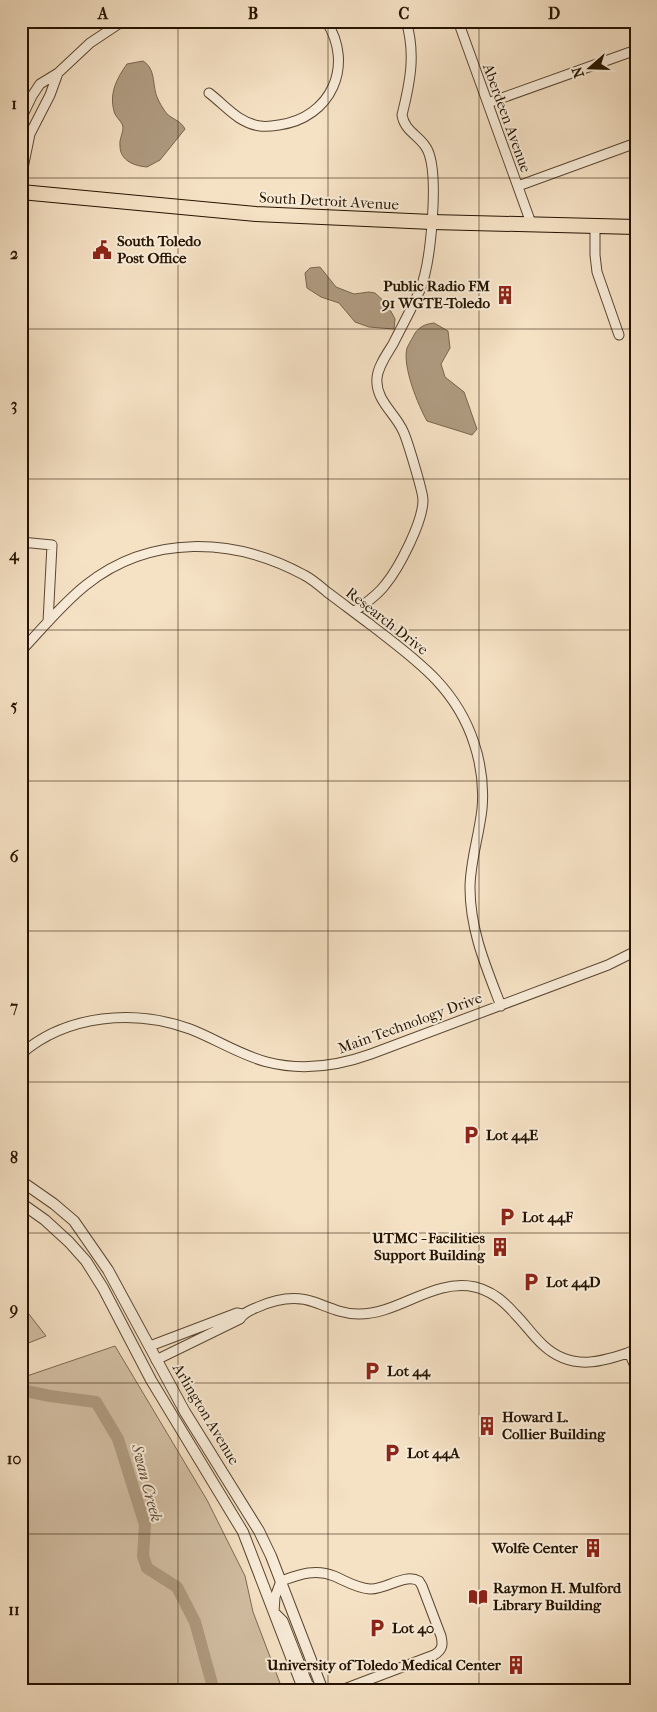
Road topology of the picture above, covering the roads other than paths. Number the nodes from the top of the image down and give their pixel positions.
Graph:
1 (123, 21) edge
2 (326, 21) edge
3 (406, 21) edge
4 (458, 21) edge
5 (636, 50) edge
6 (58, 73) junction
7 (209, 93) dead end
8 (488, 103) junction
9 (21, 119) edge
10 (636, 143) edge
11 (21, 178) edge
12 (518, 186) junction
13 (21, 192) edge
14 (432, 222) junction
15 (531, 223) junction
16 (595, 226) junction
17 (636, 226) edge
18 (618, 336) dead end
19 (21, 542) edge
20 (354, 612) junction
21 (48, 622) junction
22 (21, 652) edge
23 (636, 951) edge
24 (636, 957) edge
25 (608, 965) junction
26 (500, 1006) junction
27 (21, 1054) edge
28 (21, 1181) edge
29 (21, 1203) edge
30 (86, 1261) junction
31 (243, 1314) junction
32 (150, 1346) junction
33 (633, 1351) edge
34 (156, 1360) junction
35 (636, 1369) edge
36 (281, 1581) junction
37 (274, 1612) junction
38 (304, 1691) edge
39 (315, 1691) edge
40 (323, 1691) edge
41 (339, 1691) edge

1 - 6 street
2 - 7 street
3 - 14 street
4 - 8 street, Aberdeen Avenue
5 - 8 street
6 - 9 street
6 - 11 street
8 - 12 street, Aberdeen Avenue
10 - 12 street
12 - 15 street, Aberdeen Avenue
13 - 14 main road, South Detroit Avenue
14 - 15 main road, South Detroit Avenue
14 - 20 street
15 - 16 main road, South Detroit Avenue
16 - 17 main road, South Detroit Avenue
16 - 18 street
19 - 21 street
20 - 21 street, Research Drive
20 - 26 street, Research Drive
21 - 22 street, Research Drive
23 - 25 street
24 - 25 street
25 - 26 street, Main Technology Drive
26 - 27 street, Main Technology Drive
28 - 32 street, Arlington Avenue
29 - 30 street, Arlington Avenue
30 - 34 street
30 - 37 street, Arlington Avenue
31 - 32 street
31 - 33 street
31 - 34 street
32 - 34 street, Arlington Avenue
33 - 35 street
34 - 36 street, Arlington Avenue
36 - 37 street
36 - 40 street, Arlington Avenue
36 - 41 street
37 - 38 street, Arlington Avenue
37 - 39 street

